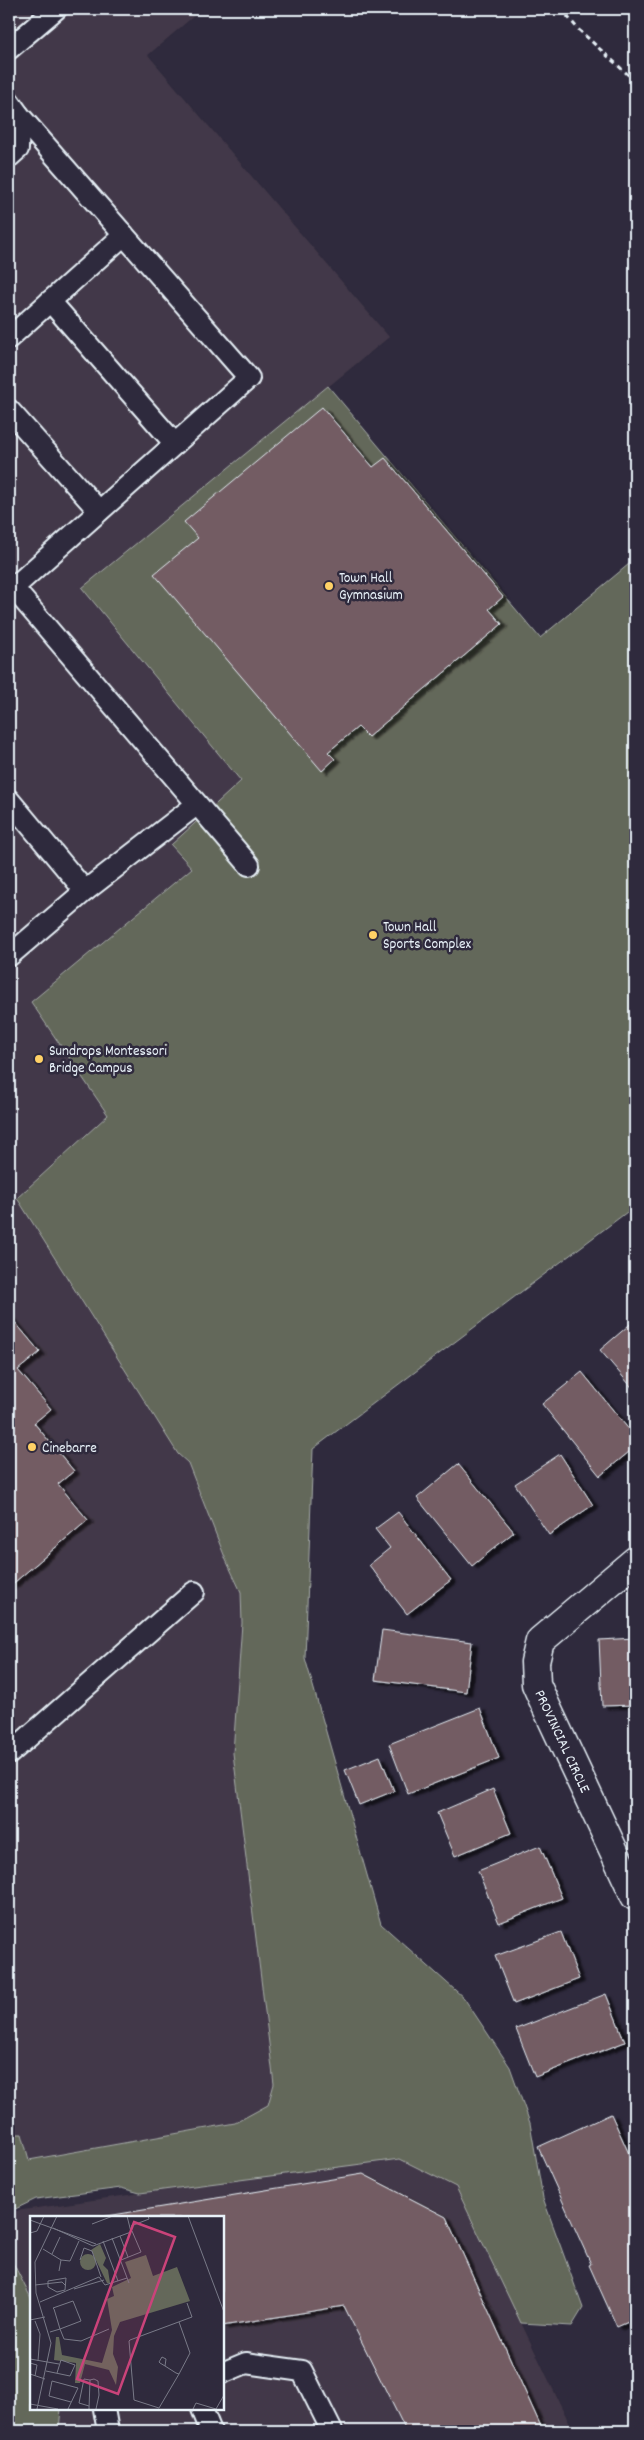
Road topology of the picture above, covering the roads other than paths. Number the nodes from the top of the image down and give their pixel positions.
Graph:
1 (56, 9) edge
2 (9, 49) edge
3 (14, 108) edge
4 (9, 157) edge
5 (124, 236) junction
6 (50, 301) junction
7 (9, 338) edge
8 (9, 410) edge
9 (175, 444) junction
10 (99, 511) junction
11 (11, 585) edge
12 (9, 800) edge
13 (196, 805) junction
14 (249, 865) dead end
15 (84, 891) junction
16 (9, 956) edge
17 (635, 1561) edge
18 (194, 1592) dead end
19 (9, 1754) edge
20 (635, 1896) edge
21 (224, 2372) edge
22 (104, 2410) edge
23 (202, 2410) edge
24 (108, 2431) edge
25 (212, 2431) edge
26 (332, 2431) edge

1 - 2 lane
3 - 4 lane
3 - 5 lane
5 - 6 lane
5 - 9 lane
6 - 7 lane
6 - 9 lane
8 - 10 lane
9 - 10 lane
10 - 11 lane
11 - 13 lane
12 - 15 lane
13 - 14 lane
13 - 15 lane
15 - 16 lane
17 - 20 street, PROVINCIAL CIRCLE
18 - 19 lane
21 - 26 lane
22 - 24 lane
23 - 25 lane

